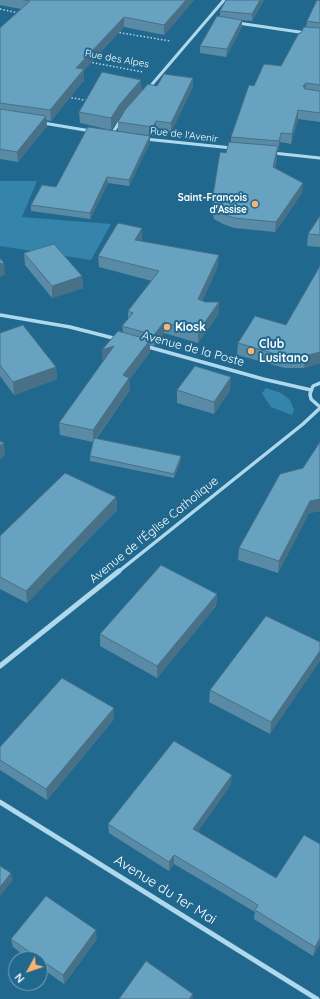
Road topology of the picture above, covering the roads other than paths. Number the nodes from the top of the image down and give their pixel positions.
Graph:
1 (224, 0) edge
2 (207, 19) junction
3 (215, 20) edge
4 (237, 23) edge
5 (312, 34) edge
6 (144, 93) edge
7 (123, 117) edge
8 (36, 122) edge
9 (96, 132) edge
10 (104, 133) edge
11 (112, 134) junction
12 (119, 135) edge
13 (141, 138) edge
14 (240, 149) edge
15 (270, 152) edge
16 (320, 158) edge
17 (0, 315) edge
18 (120, 340) edge
19 (143, 346) edge
20 (320, 383) edge
21 (311, 390) junction
22 (320, 407) edge
23 (0, 666) edge
24 (0, 802) edge
25 (317, 999) edge

1 - 2 street, Rue des Alpes
2 - 3 street
2 - 6 street, Rue des Alpes
4 - 5 street
7 - 11 street
8 - 9 street
10 - 11 street
11 - 12 street
13 - 14 street, Rue de l'Avenir
15 - 16 street
17 - 18 street
19 - 21 street, Avenue de la Poste
20 - 21 street
21 - 22 street
22 - 23 street, Avenue de l'Église Catholique
24 - 25 street, Avenue du 1er Mai

